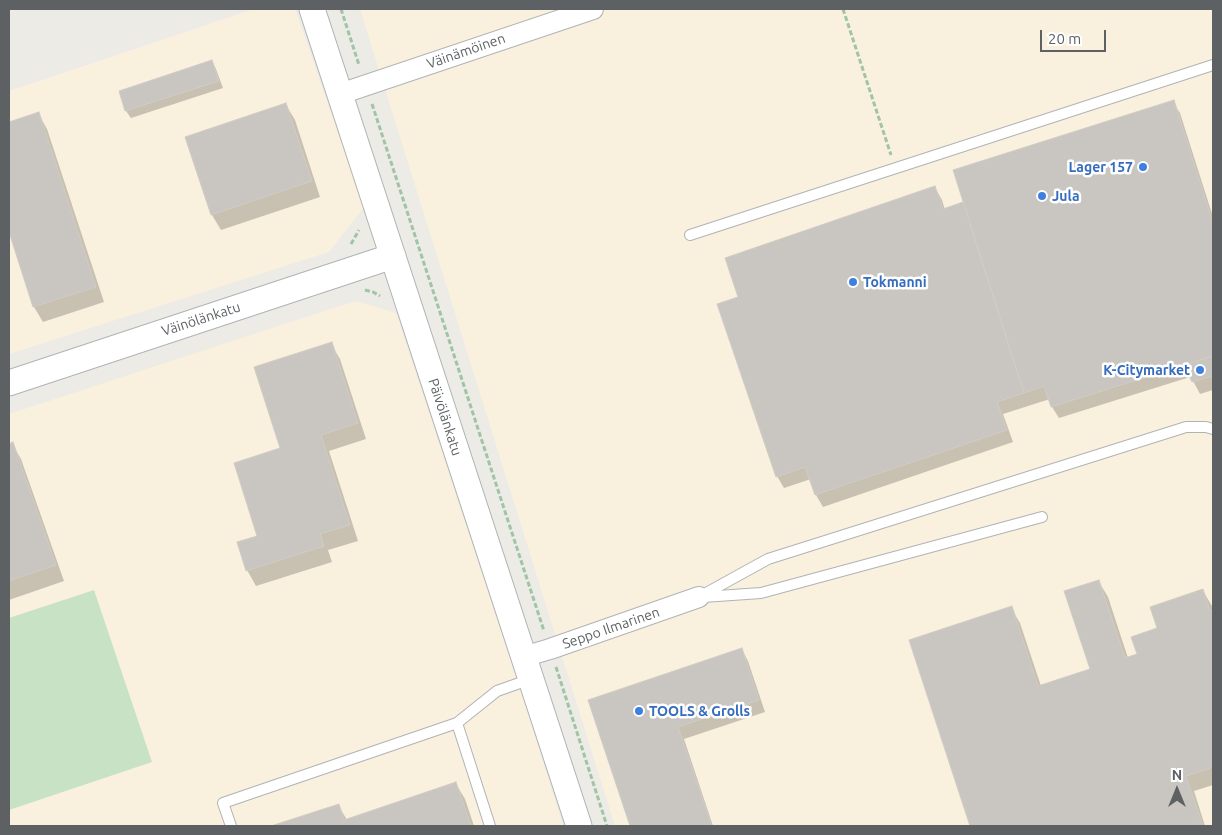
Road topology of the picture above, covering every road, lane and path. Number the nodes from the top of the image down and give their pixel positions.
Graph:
1 (312, 9) edge
2 (341, 9) edge
3 (593, 9) edge
4 (843, 9) edge
5 (1213, 65) edge
6 (366, 85) junction
7 (340, 94) junction
8 (895, 168) junction
9 (690, 235) dead end
10 (393, 256) junction
11 (9, 383) edge
12 (1213, 429) edge
13 (1042, 517) dead end
14 (699, 598) junction
15 (550, 649) junction
16 (527, 668) junction
17 (456, 723) junction
18 (231, 826) edge
19 (490, 826) edge
20 (579, 826) edge
21 (607, 826) edge

1 - 7 street, Päivölänkatu
2 - 6 path
3 - 6 street, Väinämöinen
4 - 8 path
5 - 8 lane
6 - 7 street, Väinämöinen
6 - 15 path
7 - 10 street, Päivölänkatu
8 - 9 lane
10 - 11 street, Väinölänkatu
10 - 16 street, Päivölänkatu
12 - 14 lane
13 - 14 lane
14 - 15 street, Seppo Ilmarinen
15 - 16 street, Seppo Ilmarinen
15 - 21 path
16 - 17 lane
16 - 20 street, Päivölänkatu
17 - 18 lane
17 - 19 lane

